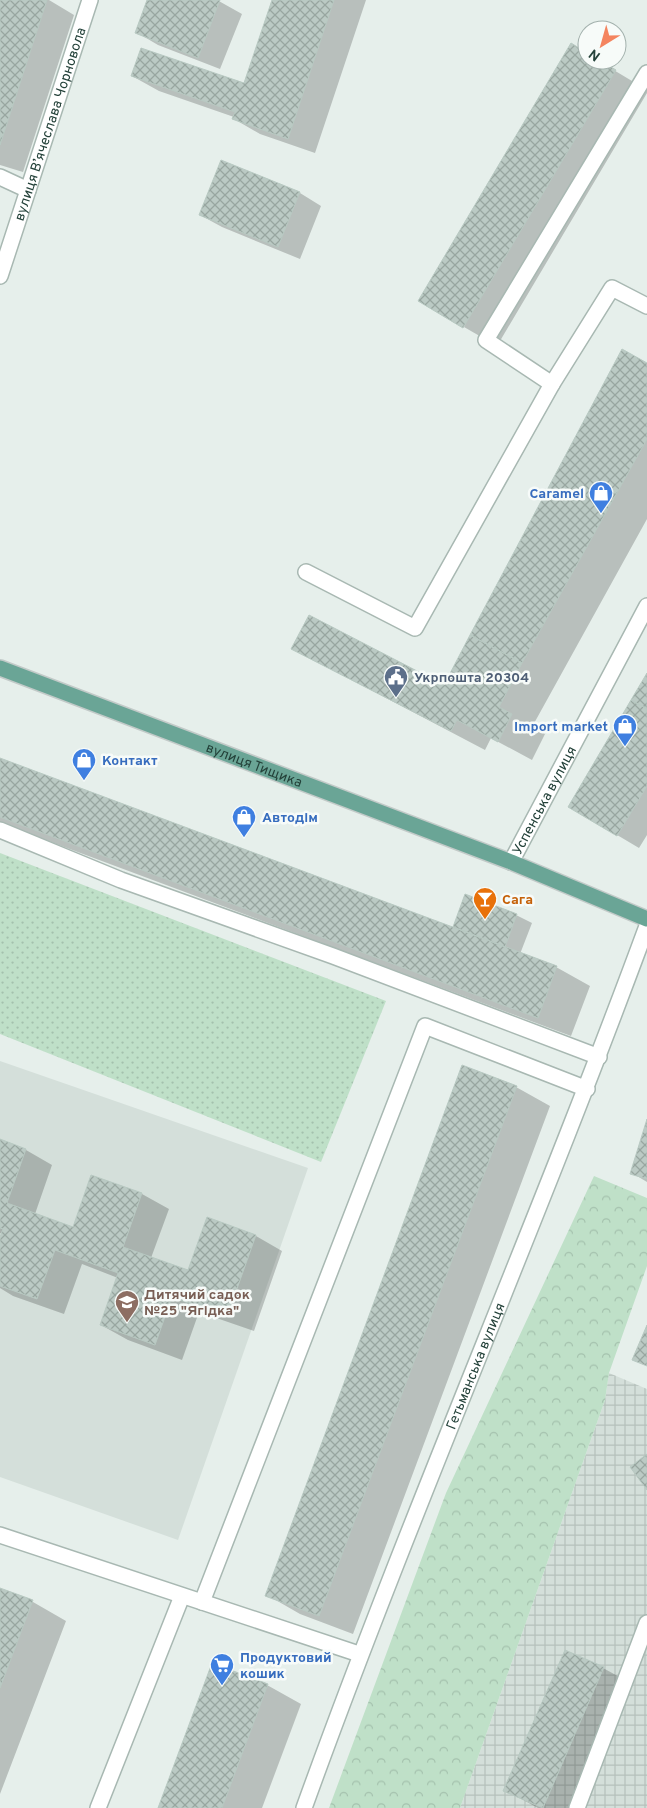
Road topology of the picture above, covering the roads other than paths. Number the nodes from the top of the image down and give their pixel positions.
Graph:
1 (90, 0) edge
2 (647, 72) edge
3 (0, 177) edge
4 (28, 190) junction
5 (0, 276) edge
6 (647, 306) edge
7 (552, 384) junction
8 (306, 572) dead end
9 (647, 606) edge
10 (0, 668) edge
11 (0, 830) edge
12 (510, 862) junction
13 (647, 919) edge
14 (647, 926) edge
15 (599, 1057) junction
16 (587, 1089) junction
17 (0, 1535) edge
18 (182, 1596) junction
19 (202, 1602) junction
20 (647, 1623) edge
21 (359, 1654) junction
22 (98, 1808) edge
23 (304, 1808) edge
24 (577, 1808) edge

1 - 4 street, вулиця В’ячеслава Чорновола
2 - 7 street
3 - 4 street
4 - 5 street, вулиця В’ячеслава Чорновола
6 - 7 street
7 - 8 street
9 - 12 street, Успенська вулиця
10 - 12 main road, вулиця Тищика
11 - 15 street
12 - 13 main road, вулиця Тищика
14 - 15 street, Гетьманська вулиця
15 - 16 street, Гетьманська вулиця
16 - 19 street
16 - 21 street, Гетьманська вулиця
17 - 18 street
18 - 19 street
18 - 22 street
19 - 21 street
20 - 24 street
21 - 23 street, Гетьманська вулиця

